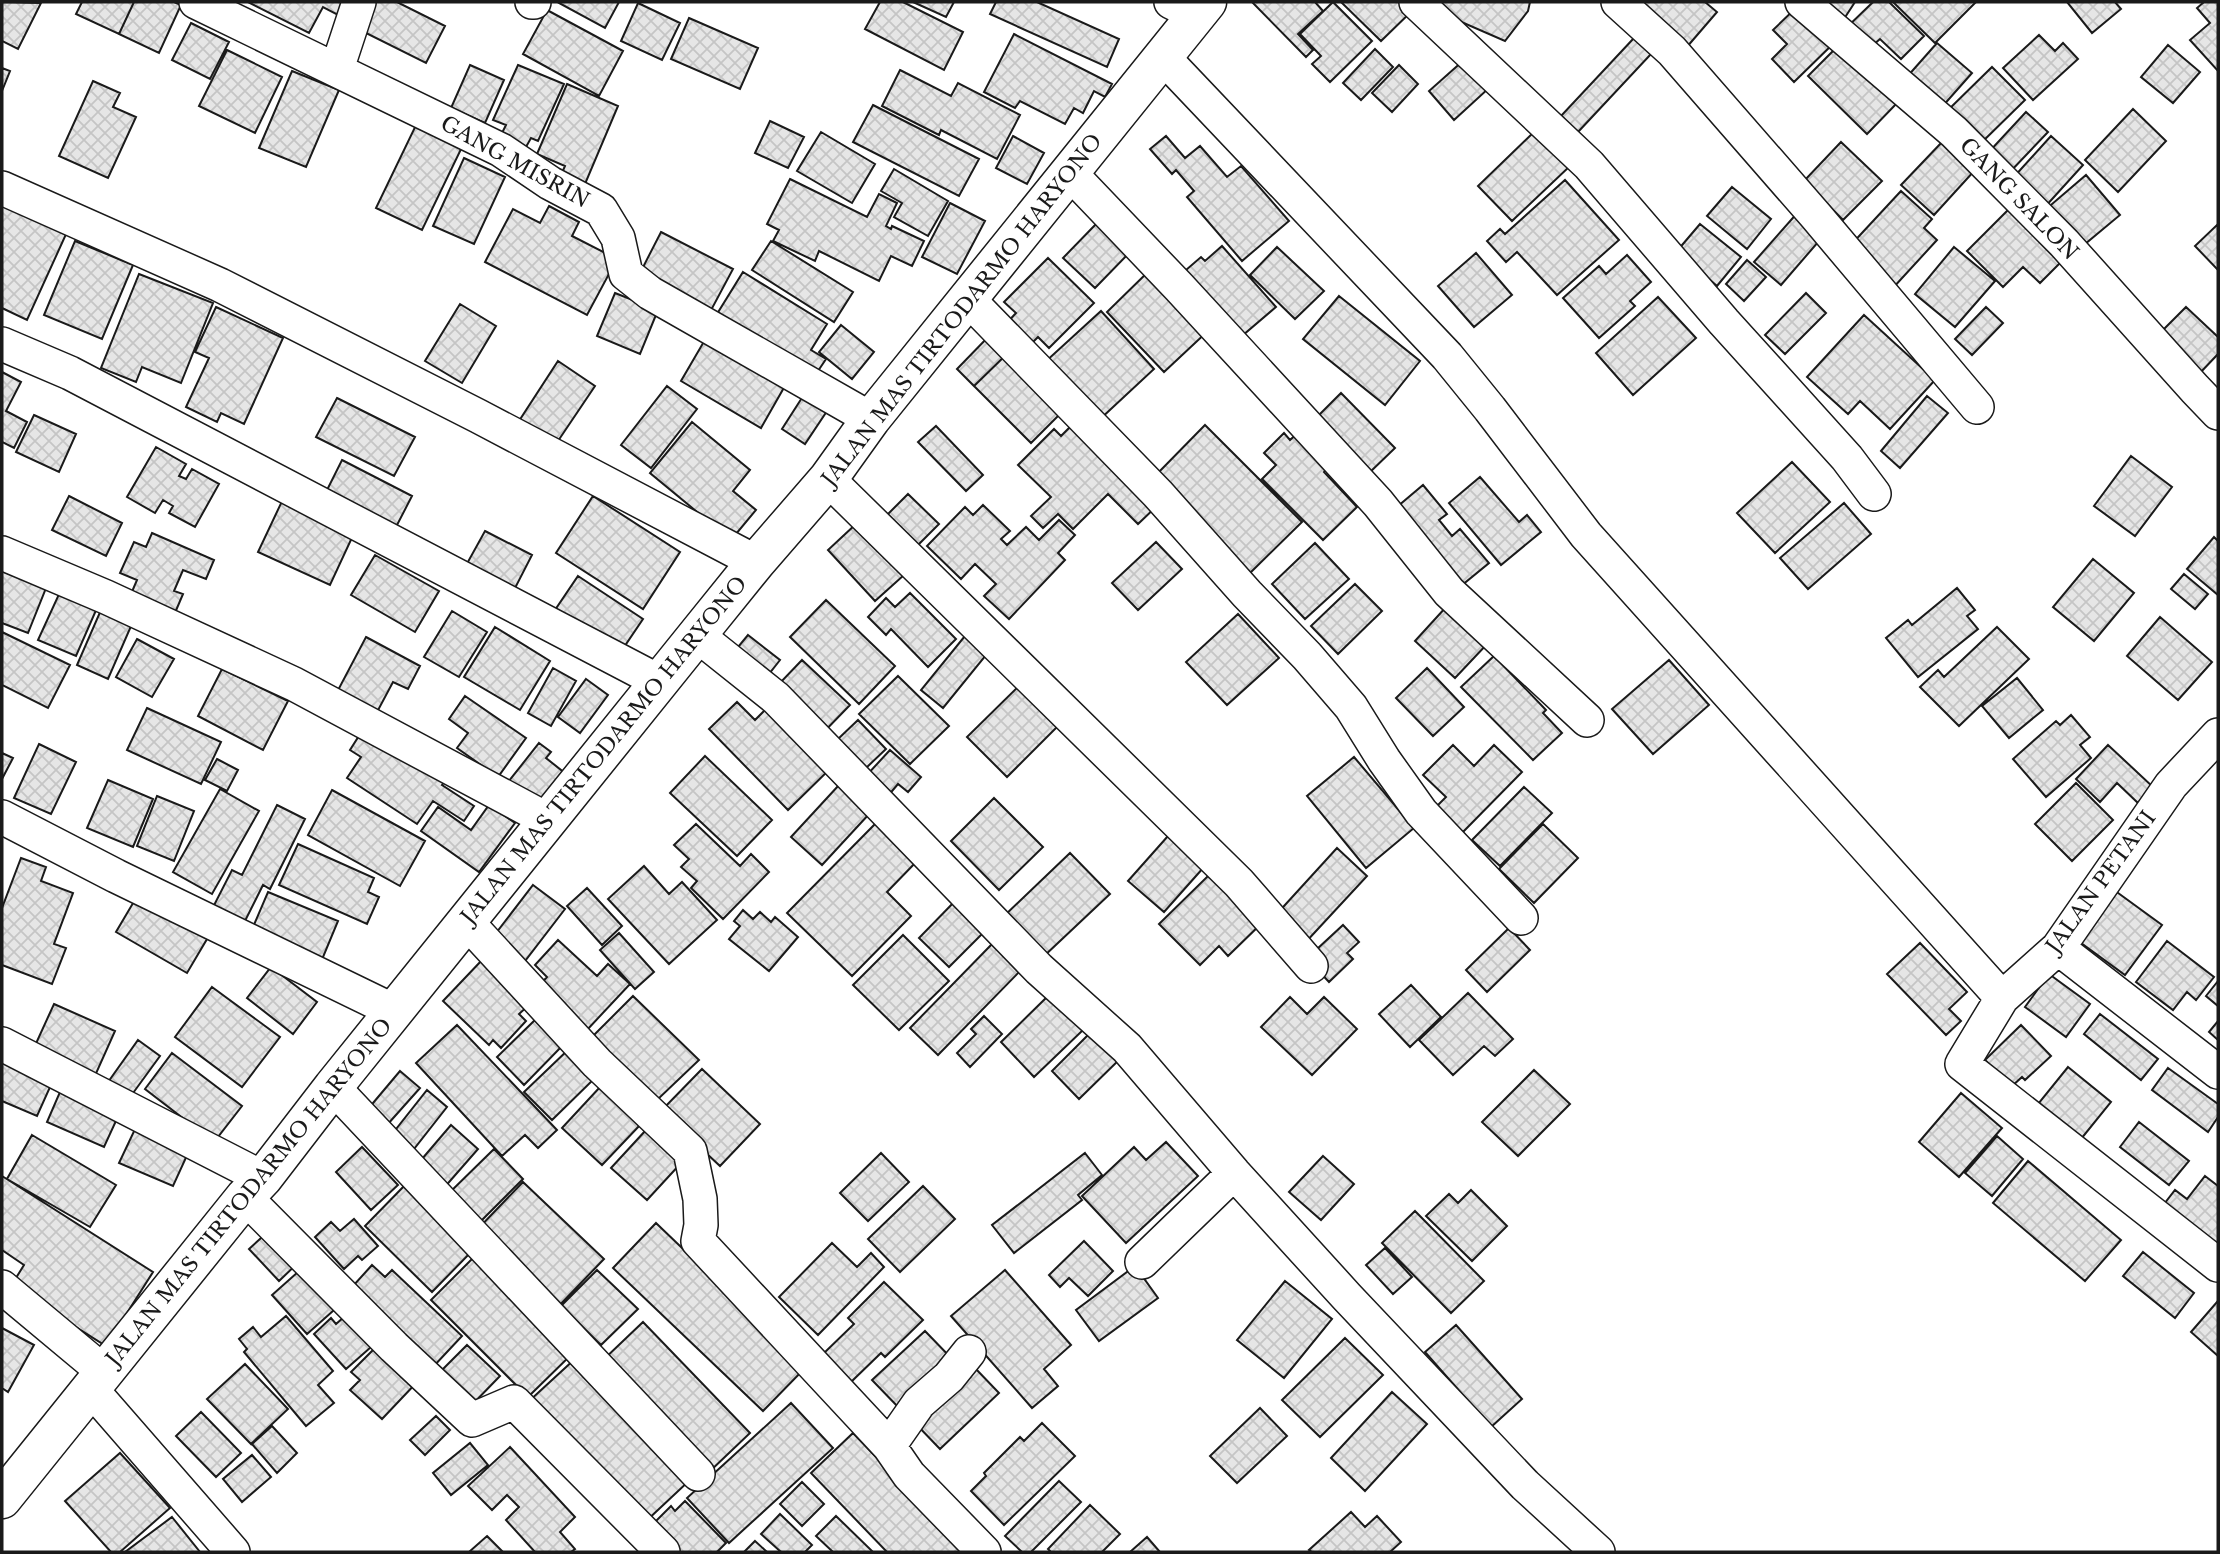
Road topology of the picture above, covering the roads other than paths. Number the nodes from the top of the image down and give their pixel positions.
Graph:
1 (196, 2) edge
2 (359, 2) edge
3 (1416, 2) edge
4 (1618, 2) edge
5 (1802, 2) edge
6 (1192, 6) edge
7 (1163, 57) junction
8 (337, 69) junction
9 (1070, 173) junction
10 (2, 188) edge
11 (968, 299) junction
12 (2, 344) edge
13 (1977, 407) dead end
14 (2218, 413) edge
15 (871, 419) junction
16 (828, 479) junction
17 (1874, 494) dead end
18 (2, 553) edge
19 (756, 562) junction
20 (697, 635) junction
21 (660, 682) junction
22 (1587, 720) dead end
23 (2218, 735) edge
24 (2, 817) edge
25 (548, 820) junction
26 (1521, 918) dead end
27 (466, 922) junction
28 (2058, 948) junction
29 (1311, 966) dead end
30 (2002, 998) junction
31 (394, 1011) junction
32 (2, 1044) edge
33 (2218, 1072) edge
34 (333, 1087) junction
35 (1234, 1173) junction
36 (254, 1187) junction
37 (1142, 1262) dead end
38 (2218, 1265) edge
39 (2, 1287) edge
40 (969, 1352) dead end
41 (97, 1380) junction
42 (889, 1447) junction
43 (698, 1474) dead end
44 (2, 1499) edge
45 (233, 1552) edge
46 (663, 1552) edge
47 (984, 1552) edge
48 (1598, 1552) edge

1 - 8 street, GANG MISRIN
2 - 8 street
3 - 17 street
4 - 13 street
5 - 14 street, GANG SALON
6 - 7 street, JALAN MAS TIRTODARMO HARYONO
7 - 9 street, JALAN MAS TIRTODARMO HARYONO
7 - 30 street
8 - 15 street, GANG MISRIN
9 - 11 street, JALAN MAS TIRTODARMO HARYONO
9 - 22 street
10 - 19 street
11 - 15 street, JALAN MAS TIRTODARMO HARYONO
11 - 26 street
12 - 21 street
15 - 16 street, JALAN MAS TIRTODARMO HARYONO
16 - 19 street, JALAN MAS TIRTODARMO HARYONO
16 - 29 street
18 - 25 street
19 - 20 street, JALAN MAS TIRTODARMO HARYONO
20 - 21 street, JALAN MAS TIRTODARMO HARYONO
20 - 35 street
21 - 25 street, JALAN MAS TIRTODARMO HARYONO
23 - 28 street, JALAN PETANI
24 - 31 street
25 - 27 street, JALAN MAS TIRTODARMO HARYONO
27 - 31 street, JALAN MAS TIRTODARMO HARYONO
27 - 42 street
28 - 30 street, JALAN PETANI
28 - 33 street
30 - 38 street, JALAN PETANI
31 - 34 street, JALAN MAS TIRTODARMO HARYONO
32 - 36 street
34 - 36 street, JALAN MAS TIRTODARMO HARYONO
34 - 43 street
35 - 37 street
35 - 48 street
36 - 41 street, JALAN MAS TIRTODARMO HARYONO
36 - 46 street
39 - 41 street
40 - 42 street
41 - 44 street, JALAN MAS TIRTODARMO HARYONO
41 - 45 street
42 - 47 street

